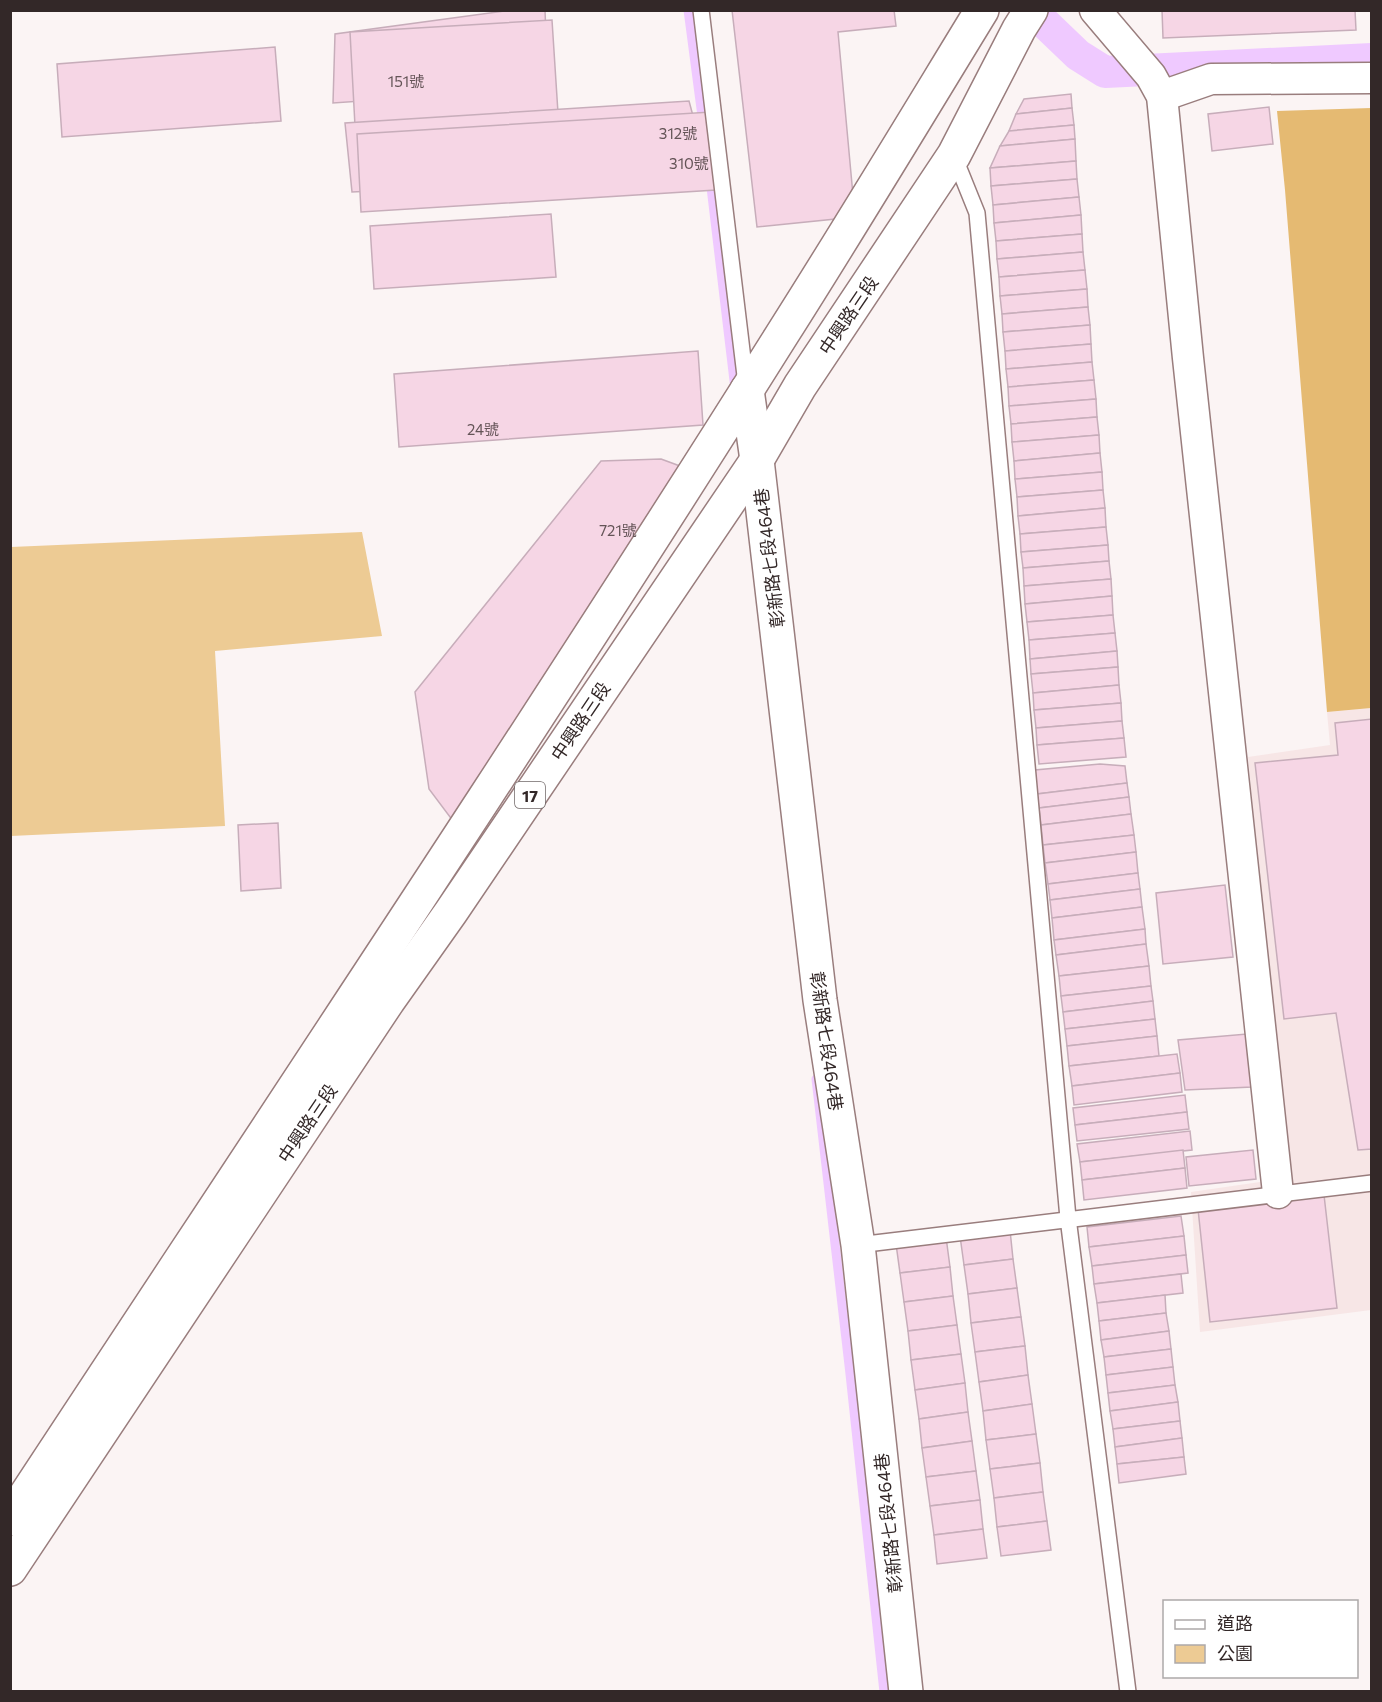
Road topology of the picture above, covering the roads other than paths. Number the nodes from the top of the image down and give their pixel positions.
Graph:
1 (701, 10) edge
2 (982, 10) edge
3 (1030, 10) edge
4 (1095, 10) edge
5 (1371, 78) edge
6 (1157, 86) junction
7 (954, 155) junction
8 (747, 390) junction
9 (757, 460) junction
10 (1371, 1183) edge
11 (1278, 1193) junction
12 (1068, 1218) junction
13 (858, 1245) junction
14 (10, 1519) edge
15 (10, 1569) edge
16 (906, 1692) edge
17 (1128, 1692) edge

1 - 8 lane
2 - 8 main road, 中興路三段 / 17
3 - 7 main road, 中興路三段 / 17
4 - 6 street
5 - 6 street
6 - 11 street
7 - 9 main road, 中興路三段 / 17
7 - 12 lane
8 - 9 main road, 彰新路七段464巷
8 - 14 main road, 中興路三段 / 17
9 - 13 main road, 彰新路七段464巷
9 - 15 main road, 中興路三段 / 17
10 - 11 lane
11 - 12 lane
12 - 13 lane
12 - 17 lane
13 - 16 main road, 彰新路七段464巷

